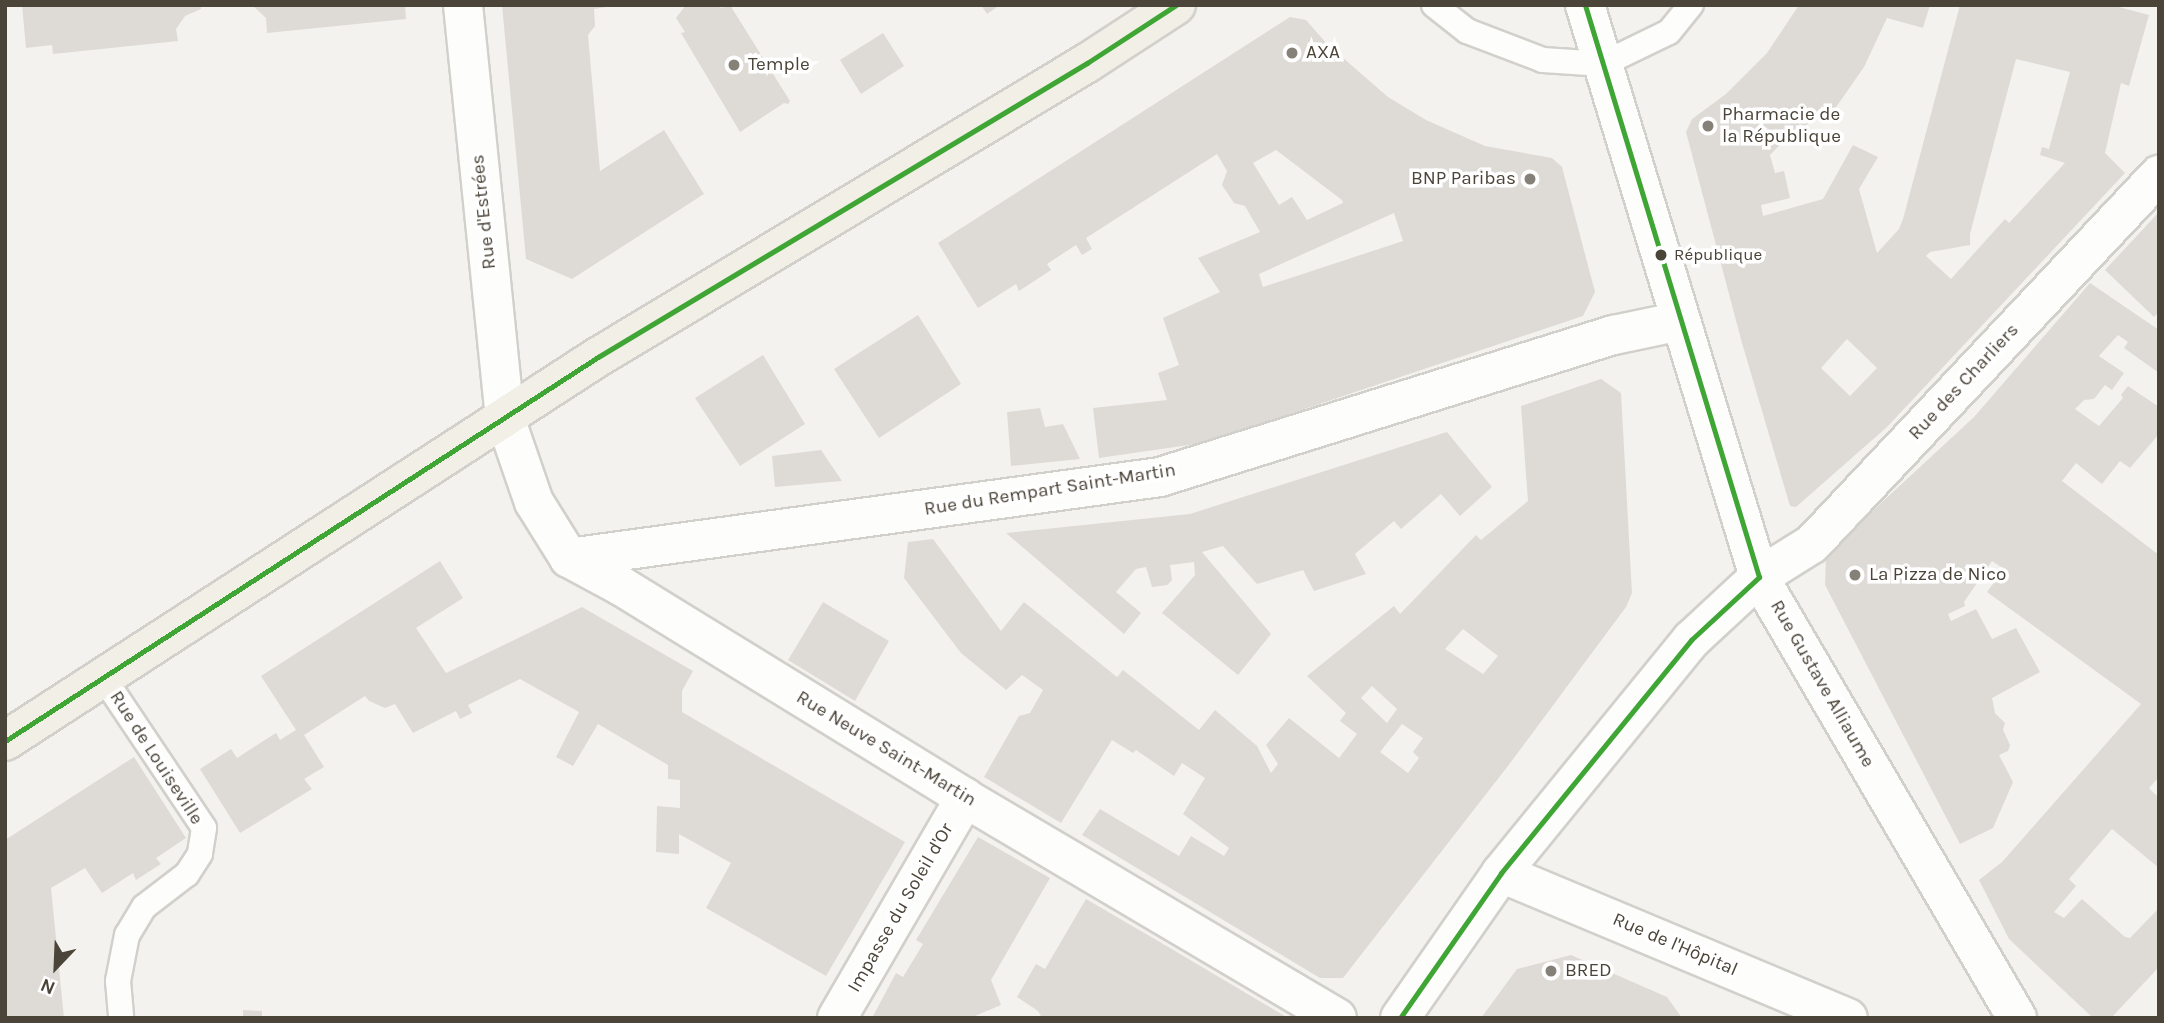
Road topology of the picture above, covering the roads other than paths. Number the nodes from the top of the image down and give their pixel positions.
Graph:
1 (464, 5) edge
2 (1176, 5) edge
3 (1434, 5) edge
4 (1585, 5) edge
5 (1691, 5) edge
6 (1603, 64) junction
7 (2159, 174) edge
8 (1681, 321) junction
9 (505, 418) junction
10 (569, 558) junction
11 (1759, 576) junction
12 (105, 680) junction
13 (5, 741) edge
14 (965, 798) junction
15 (1501, 873) junction
16 (121, 1018) edge
17 (837, 1018) edge
18 (1337, 1018) edge
19 (1400, 1018) edge
20 (1848, 1018) edge
21 (2017, 1018) edge

1 - 9 street, Rue d'Estrées
2 - 9 main road
3 - 6 lane
4 - 6 street, Rue Gustave Alliaume
5 - 6 lane
6 - 8 street, Rue Gustave Alliaume
7 - 11 street, Rue des Charliers
8 - 10 street, Rue du Rempart Saint-Martin
8 - 11 street, Rue Gustave Alliaume
9 - 10 street, Rue Neuve Saint-Martin
9 - 12 main road
10 - 14 street, Rue Neuve Saint-Martin
11 - 15 street, Rue des Charliers
11 - 21 street, Rue Gustave Alliaume
12 - 13 main road
12 - 16 lane, Rue de Louiseville
14 - 17 street, Impasse du Soleil d'Or
14 - 18 street, Rue Neuve Saint-Martin
15 - 19 street, Rue des Charliers
15 - 20 street, Rue de l'Hôpital

